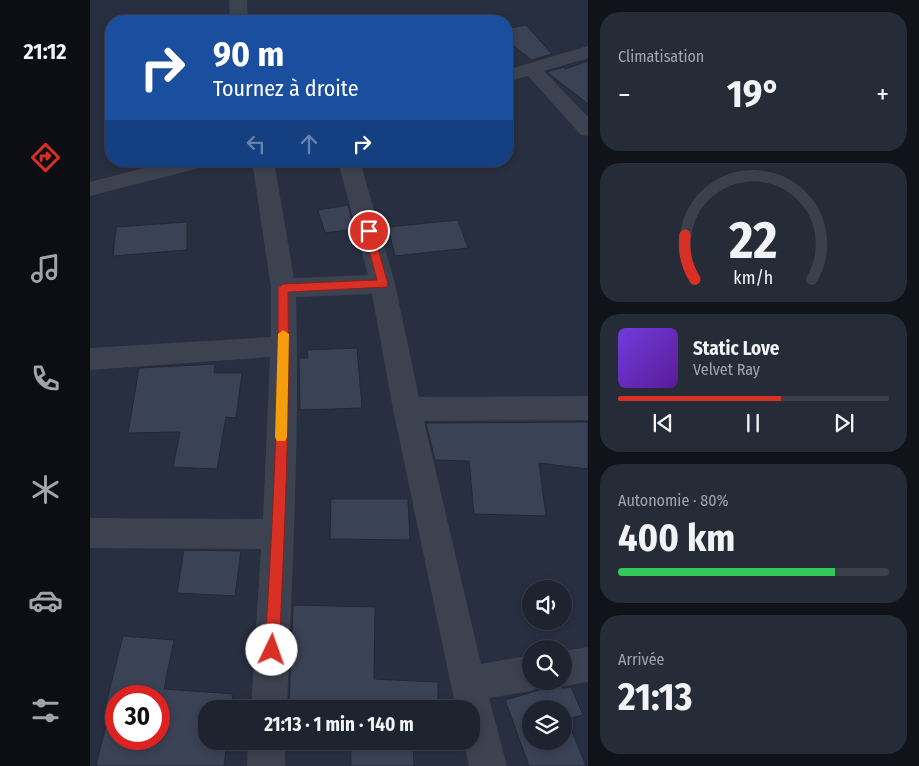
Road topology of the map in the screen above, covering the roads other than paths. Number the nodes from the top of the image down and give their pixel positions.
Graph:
1 (238, 0) edge
2 (239, 15) edge
3 (588, 52) edge
4 (532, 68) junction
5 (513, 74) edge
6 (588, 130) edge
7 (176, 167) edge
8 (264, 167) edge
9 (351, 167) edge
10 (90, 189) edge
11 (383, 284) junction
12 (283, 288) junction
13 (284, 346) junction
14 (90, 359) edge
15 (588, 408) edge
16 (407, 409) junction
17 (90, 533) edge
18 (278, 534) junction
19 (588, 664) edge
20 (572, 667) edge
21 (522, 675) edge
22 (468, 684) junction
23 (269, 700) edge
24 (267, 750) edge
25 (266, 766) edge
26 (488, 766) edge

1 - 2 street
3 - 4 street
4 - 5 street
4 - 6 street
7 - 10 street
8 - 12 street
9 - 11 street
11 - 12 street
11 - 16 street
12 - 13 street
13 - 14 street
13 - 18 street
15 - 16 street
16 - 22 street
17 - 18 street
18 - 23 street
19 - 20 street
21 - 22 street
22 - 26 street
24 - 25 street

